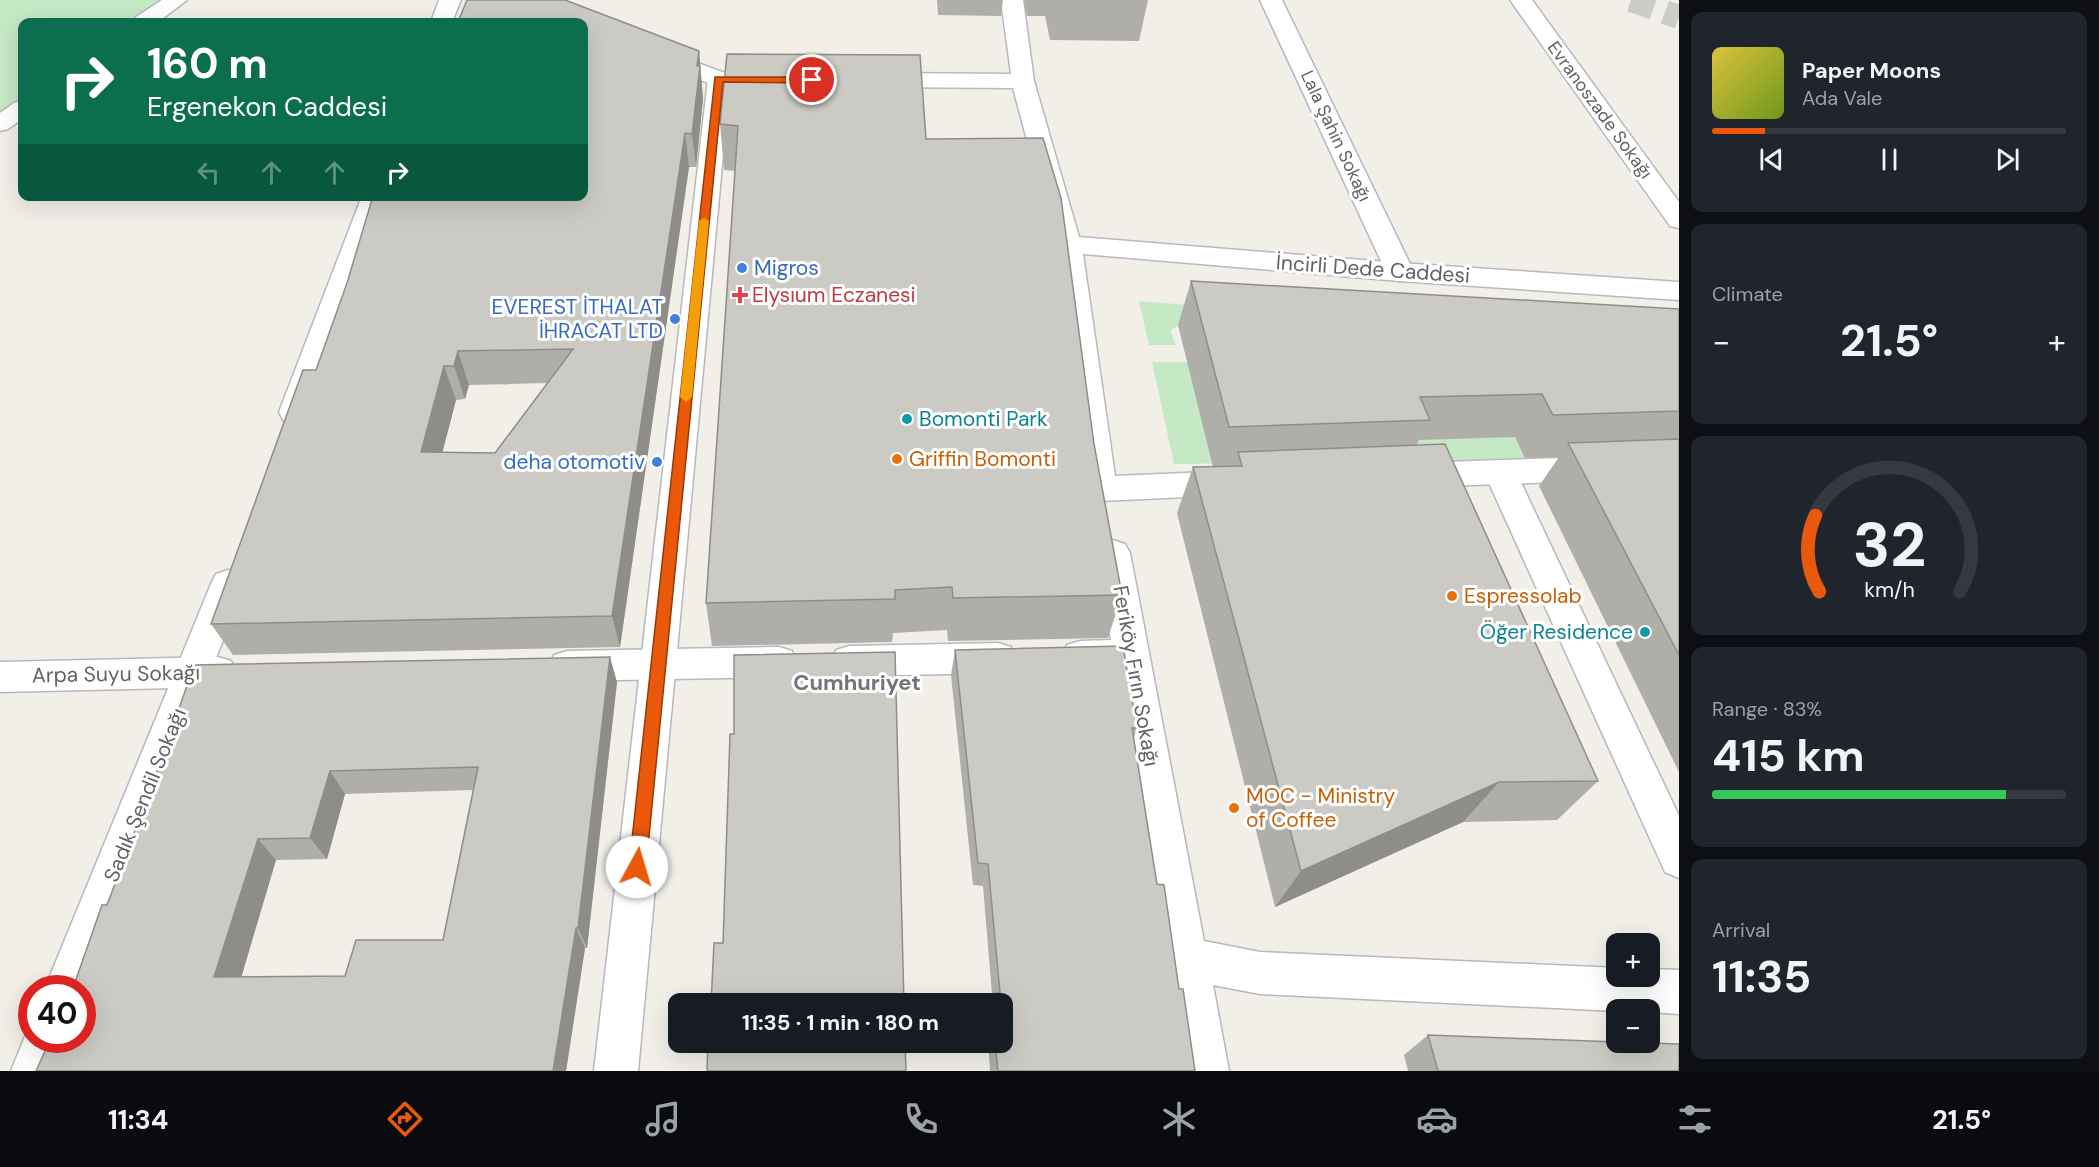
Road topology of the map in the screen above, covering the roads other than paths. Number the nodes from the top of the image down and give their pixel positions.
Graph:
1 (176, 0) edge
2 (450, 0) edge
3 (1012, 0) edge
4 (1271, 0) edge
5 (1521, 0) edge
6 (150, 18) edge
7 (443, 18) edge
8 (588, 30) edge
9 (719, 79) junction
10 (789, 80) edge
11 (859, 80) edge
12 (1023, 81) junction
13 (18, 111) edge
14 (0, 124) edge
15 (373, 201) edge
16 (1679, 220) edge
17 (1068, 244) junction
18 (1400, 272) junction
19 (1679, 291) edge
20 (283, 440) edge
21 (1679, 466) edge
22 (1500, 472) junction
23 (1383, 477) edge
24 (1265, 482) edge
25 (1101, 489) junction
26 (241, 551) edge
27 (1132, 655) junction
28 (658, 664) junction
29 (539, 666) edge
30 (254, 672) edge
31 (194, 673) junction
32 (0, 676) edge
33 (1679, 859) edge
34 (1188, 959) junction
35 (71, 975) edge
36 (1679, 992) edge
37 (41, 1053) edge
38 (33, 1071) edge
39 (616, 1071) edge
40 (1207, 1071) edge

1 - 6 street
2 - 7 street
3 - 12 street, Feriköy Fırın Sokağı
4 - 18 street, Lala Şahin Sokağı
5 - 16 street, Evranoszade Sokağı
8 - 9 street
9 - 10 street
9 - 28 street
11 - 12 street
12 - 17 street, Feriköy Fırın Sokağı
13 - 14 street
15 - 20 street
17 - 18 street, İncirli Dede Caddesi
17 - 25 street, Feriköy Fırın Sokağı
18 - 19 street, İncirli Dede Caddesi
21 - 22 street
22 - 23 street
22 - 33 street
24 - 25 street
25 - 27 street, Feriköy Fırın Sokağı
26 - 31 street, Sadık Şendil Sokağı
27 - 28 street
27 - 34 street, Feriköy Fırın Sokağı
28 - 29 street
28 - 39 street
30 - 31 street, Arpa Suyu Sokağı
31 - 32 street, Arpa Suyu Sokağı
31 - 35 street, Sadık Şendil Sokağı
34 - 36 street
34 - 40 street, Feriköy Fırın Sokağı
37 - 38 street

